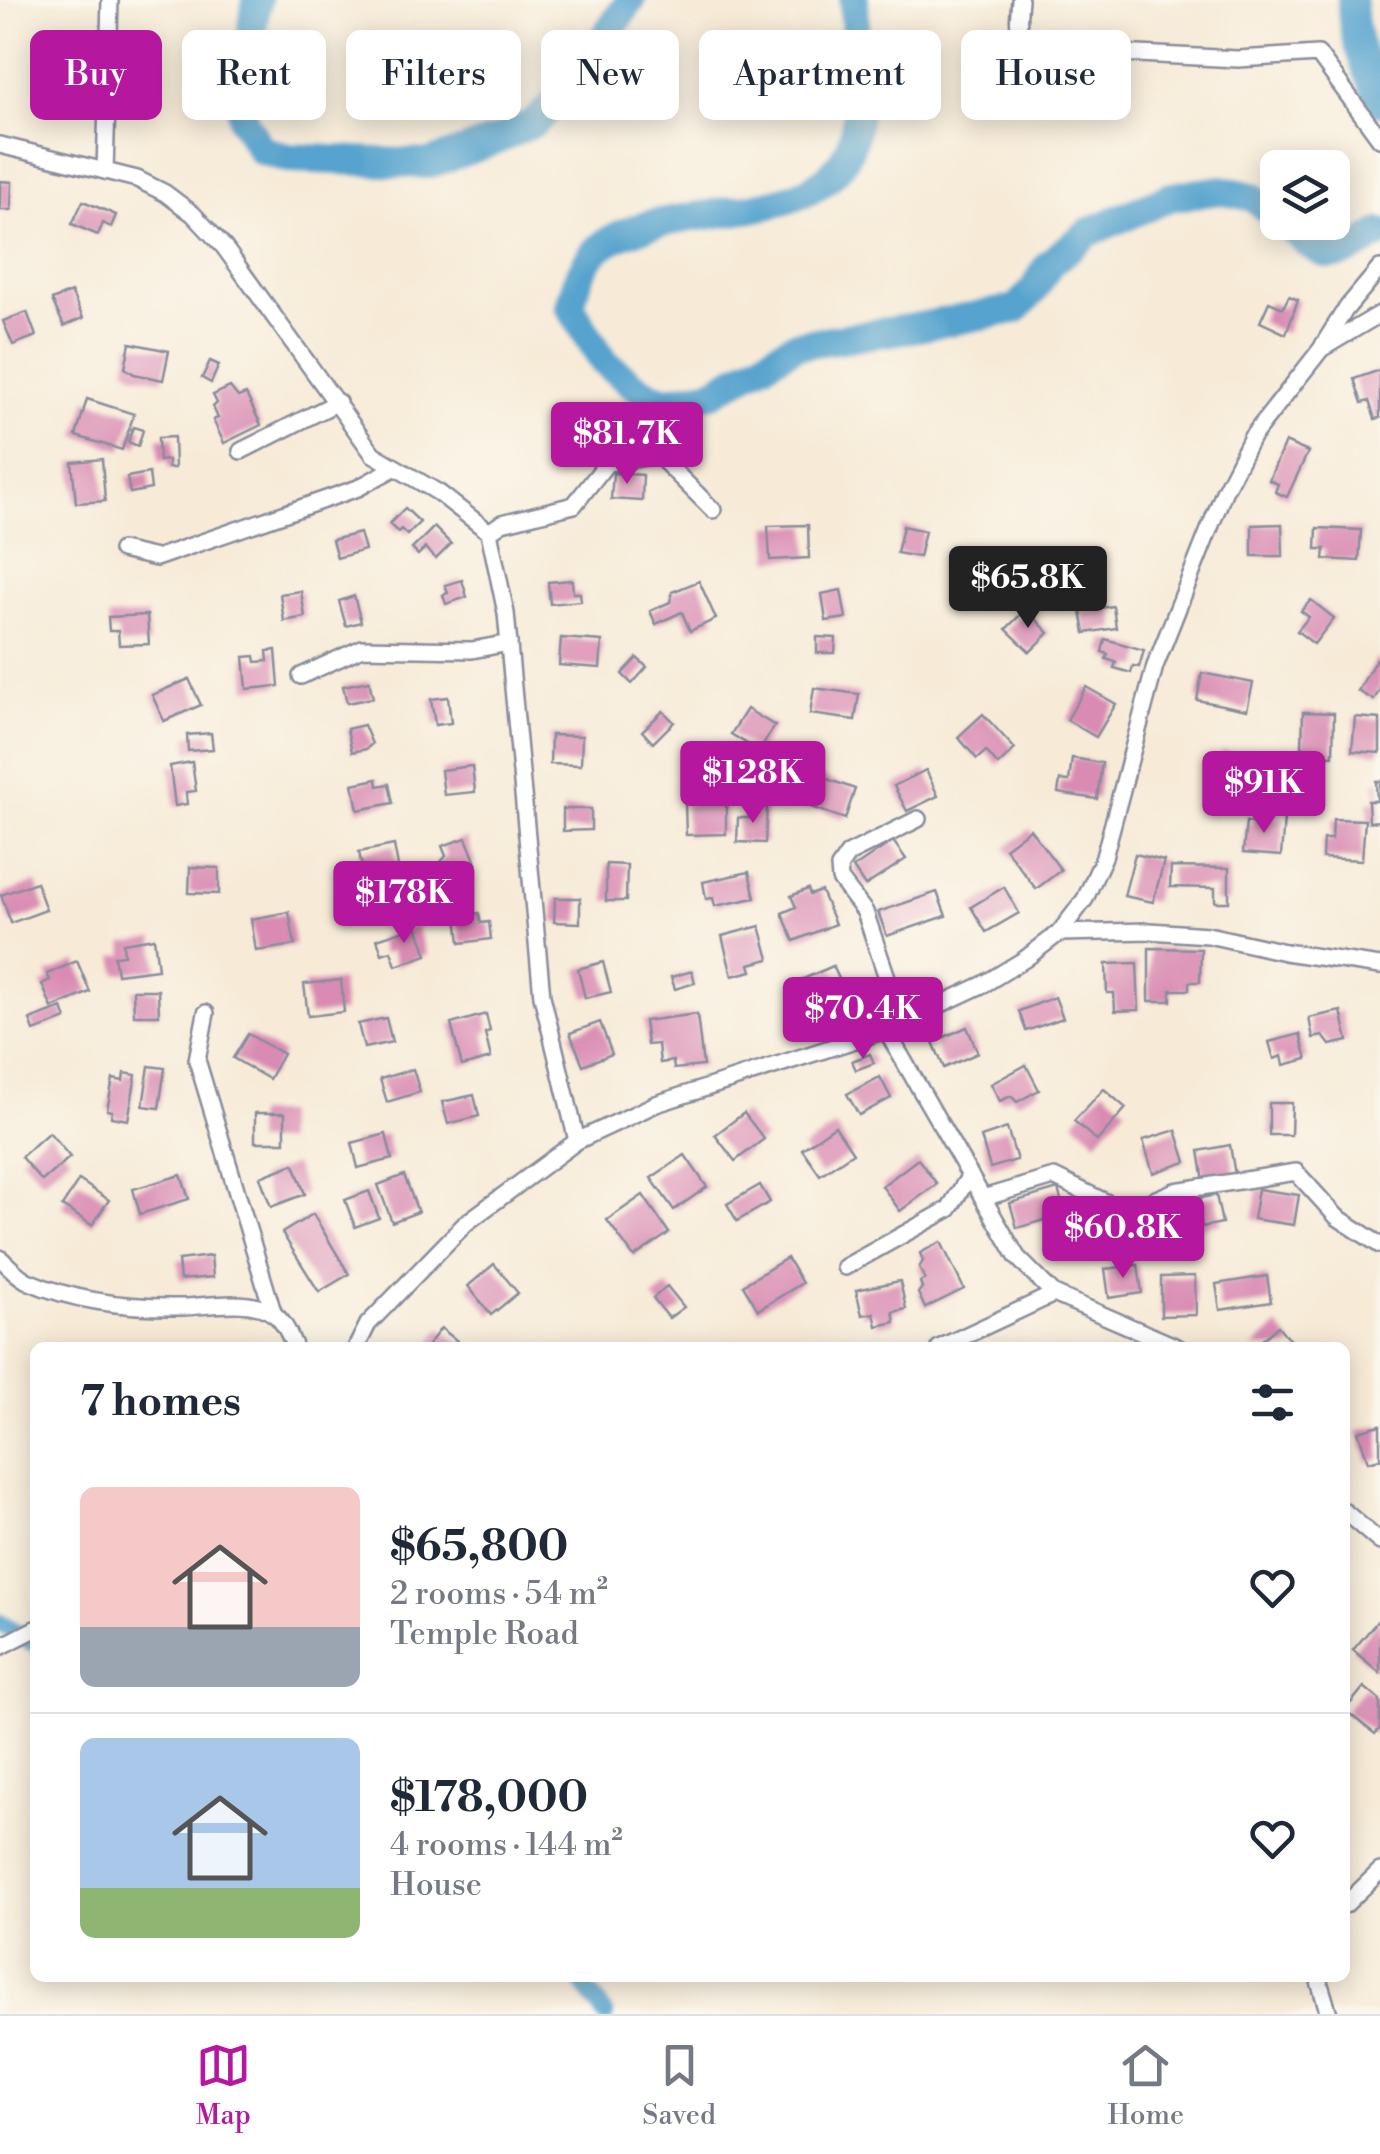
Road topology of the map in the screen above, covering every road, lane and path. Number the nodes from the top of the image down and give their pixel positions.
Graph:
1 (110, 0) edge
2 (1020, 0) edge
3 (1380, 139) edge
4 (0, 145) edge
5 (105, 171) junction
6 (1380, 268) edge
7 (1380, 314) edge
8 (1320, 349) junction
9 (338, 402) junction
10 (241, 451) dead end
11 (394, 468) junction
12 (713, 510) dead end
13 (489, 532) junction
14 (121, 550) dead end
15 (508, 643) junction
16 (301, 676) dead end
17 (918, 819) dead end
18 (1058, 933) junction
19 (1380, 966) edge
20 (206, 1012) dead end
21 (902, 1022) junction
22 (886, 1030) junction
23 (577, 1141) junction
24 (970, 1176) junction
25 (983, 1198) junction
26 (1380, 1244) edge
27 (0, 1258) edge
28 (845, 1267) dead end
29 (1054, 1294) junction
30 (273, 1312) junction
31 (292, 1342) edge
32 (359, 1342) edge
33 (952, 1342) edge
34 (1164, 1342) edge
35 (1350, 1516) edge
36 (1380, 1542) edge
37 (30, 1632) edge
38 (3, 1645) edge
39 (1380, 1871) edge
40 (1350, 1900) edge
41 (1319, 1982) edge
42 (1329, 2014) edge

1 - 5 street
2 - 3 street
4 - 5 street
5 - 9 street
6 - 8 street
7 - 8 street
8 - 18 street
9 - 10 street
9 - 11 street
11 - 13 street
11 - 14 street
12 - 13 street
13 - 15 street
15 - 16 street
15 - 23 street
17 - 21 street
18 - 19 street
18 - 21 street
20 - 30 street
21 - 22 street
22 - 23 street
22 - 24 street
23 - 32 street
24 - 25 street
24 - 28 street
25 - 26 street
25 - 29 street
27 - 30 street
29 - 33 street
29 - 34 street
30 - 31 street
35 - 36 street
37 - 38 street
39 - 40 street
41 - 42 street

